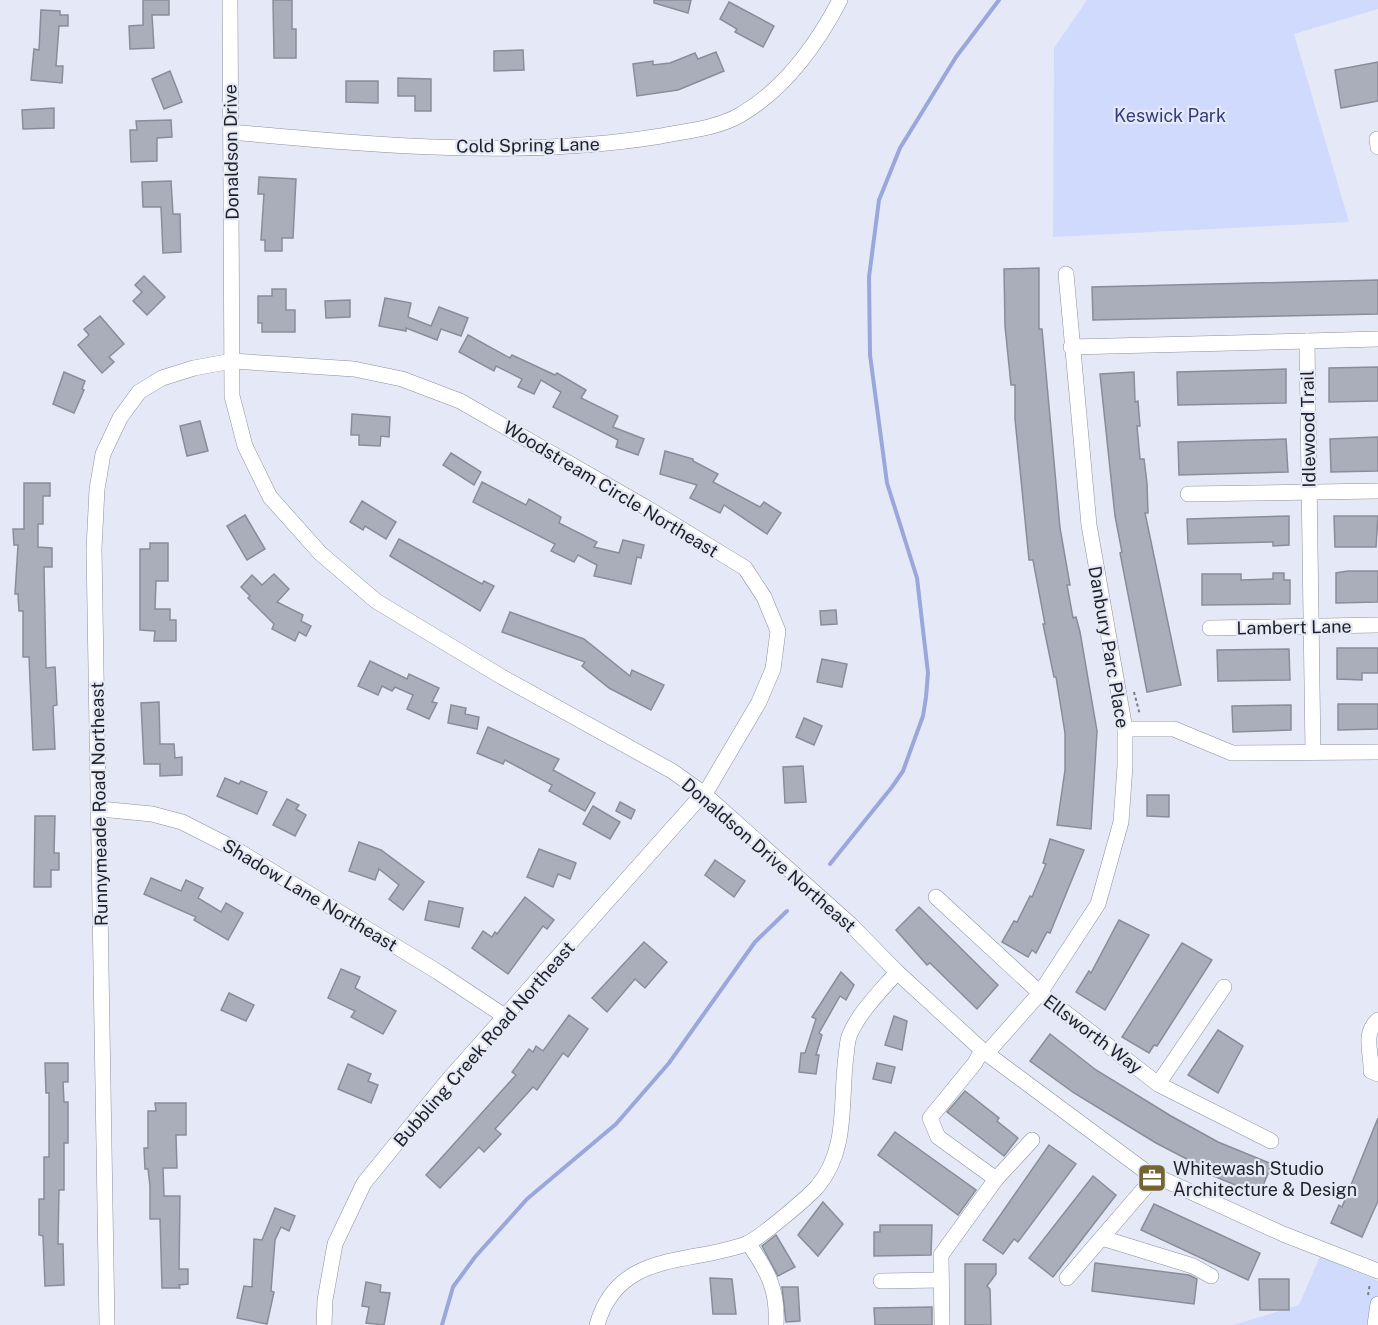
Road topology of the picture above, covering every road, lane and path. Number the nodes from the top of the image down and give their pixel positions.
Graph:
1 (230, 0) edge
2 (833, 3) edge
3 (231, 132) junction
4 (1066, 274) dead end
5 (233, 304) joint
6 (1378, 339) edge
7 (1307, 341) junction
8 (1071, 347) junction
9 (232, 361) junction
10 (1378, 491) edge
11 (1309, 492) junction
12 (1188, 494) dead end
13 (1378, 625) edge
14 (1312, 626) junction
15 (1210, 628) dead end
16 (1133, 687) dead end
17 (1140, 716) dead end
18 (1125, 729) junction
19 (1313, 752) junction
20 (1378, 752) edge
21 (703, 793) junction
22 (100, 809) junction
23 (936, 897) dead end
24 (897, 972) junction
25 (1224, 987) dead end
26 (1040, 993) junction
27 (506, 1017) junction
28 (1378, 1020) edge
29 (1375, 1051) edge
30 (985, 1052) junction
31 (1378, 1074) edge
32 (1158, 1084) junction
33 (1032, 1140) dead end
34 (1271, 1140) dead end
35 (1155, 1176) junction
36 (996, 1179) junction
37 (1102, 1238) junction
38 (748, 1243) junction
39 (1378, 1271) edge
40 (1211, 1276) dead end
41 (1067, 1278) dead end
42 (941, 1280) junction
43 (880, 1281) dead end
44 (1378, 1304) edge
45 (107, 1325) edge
46 (324, 1325) edge
47 (597, 1325) edge
48 (776, 1325) edge
49 (942, 1325) edge
50 (1375, 1325) edge

1 - 3 street, Donaldson Drive
2 - 3 street, Cold Spring Lane
3 - 5 street, Donaldson Drive
4 - 8 street, Danbury Parc Place
5 - 9 street, Donaldson Drive Northeast
6 - 7 street
7 - 8 street
7 - 11 street, Idlewood Trail
8 - 18 street, Danbury Parc Place
9 - 21 street, Donaldson Drive Northeast
9 - 21 street, Woodstream Circle Northeast
9 - 22 street, Runnymeade Road Northeast
10 - 11 street
11 - 12 street
11 - 14 street, Idlewood Trail
13 - 14 street, Lambert Lane
14 - 15 street, Lambert Lane
14 - 19 street, Idlewood Trail
16 - 17 path
18 - 19 street
18 - 26 street, Danbury Parc Place
19 - 20 street
21 - 24 street, Donaldson Drive Northeast
21 - 27 street, Bubbling Creek Road Northeast
22 - 27 street, Shadow Lane Northeast
22 - 45 street, Runnymeade Road Northeast
23 - 26 street, Ellsworth Way
24 - 30 street, Donaldson Drive Northeast
24 - 38 street
25 - 32 street
26 - 30 street, Danbury Parc Place
26 - 32 street, Ellsworth Way
27 - 46 street, Bubbling Creek Road Northeast
28 - 29 street
29 - 31 street
30 - 35 street, Donaldson Drive Northeast
30 - 36 street, Danbury Parc Place
32 - 34 street, Ellsworth Way
33 - 36 street
35 - 37 street
35 - 39 street, Donaldson Drive Northeast
36 - 42 street
37 - 40 street
37 - 41 street
38 - 47 street
38 - 48 street
42 - 43 street
42 - 49 street
44 - 50 street

